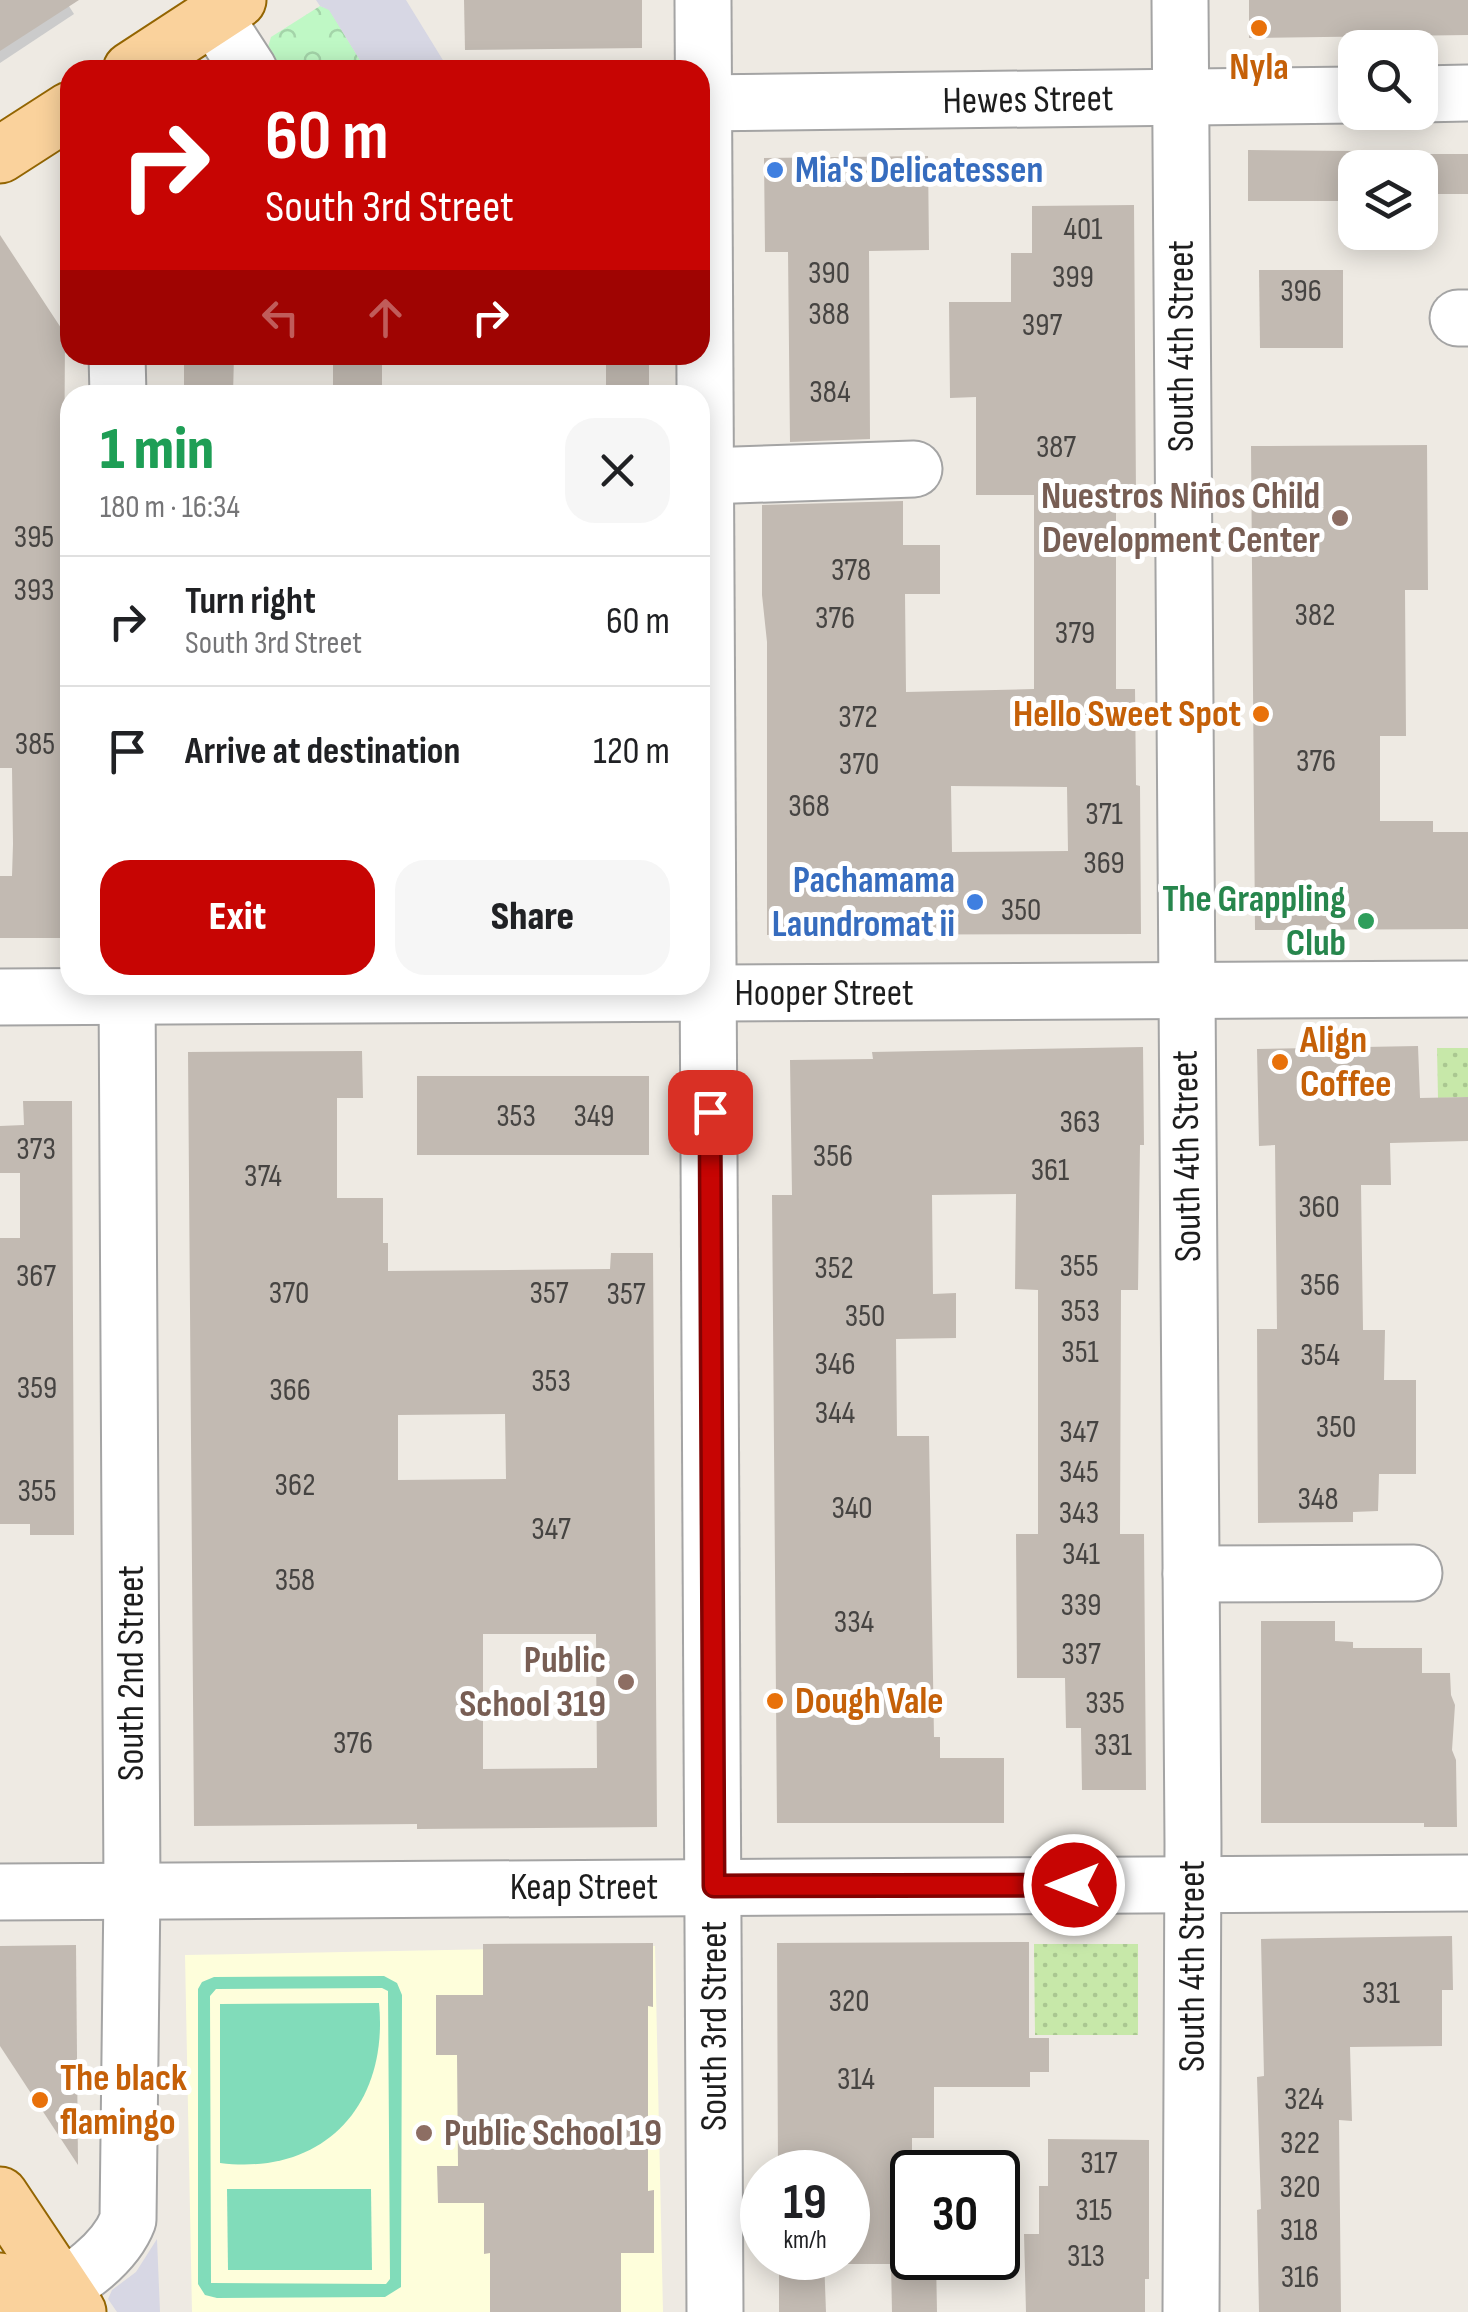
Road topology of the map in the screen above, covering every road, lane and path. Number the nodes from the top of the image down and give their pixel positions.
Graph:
1 (702, 0) edge
2 (1180, 0) edge
3 (226, 8) edge
4 (147, 60) edge
5 (245, 60) edge
6 (701, 60) edge
7 (1468, 93) edge
8 (1438, 94) edge
9 (1338, 95) edge
10 (1180, 98) junction
11 (710, 102) edge
12 (60, 116) edge
13 (0, 155) edge
14 (914, 470) dead end
15 (710, 476) edge
16 (1468, 988) edge
17 (1186, 990) junction
18 (710, 993) joint
19 (60, 994) edge
20 (128, 995) edge
21 (0, 997) edge
22 (1414, 1573) dead end
23 (1191, 1574) junction
24 (1468, 1883) edge
25 (714, 1886) junction
26 (1192, 1886) junction
27 (132, 1889) junction
28 (0, 1892) edge
29 (0, 2195) edge
30 (0, 2281) edge
31 (46, 2306) edge
32 (715, 2312) edge
33 (1191, 2312) edge

1 - 6 street, South 3rd Street
2 - 10 street, South 4th Street
3 - 4 main road
3 - 5 street
7 - 8 street
9 - 10 street, Hewes Street
10 - 11 street, Hewes Street
10 - 17 street, South 4th Street
12 - 13 main road
14 - 15 street
16 - 17 street, Hooper Street
17 - 18 street, Hooper Street
17 - 23 street, South 4th Street
18 - 25 street, South 3rd Street
19 - 21 street, Hooper Street
20 - 27 street, South 2nd Street
22 - 23 street
23 - 26 street, South 4th Street
24 - 26 street, Keap Street
25 - 26 street, Keap Street
25 - 27 street, Keap Street
25 - 32 street, South 3rd Street
26 - 33 street, South 4th Street
27 - 28 street, Keap Street
27 - 31 street, South 2nd Street
29 - 31 main road
30 - 31 main road

